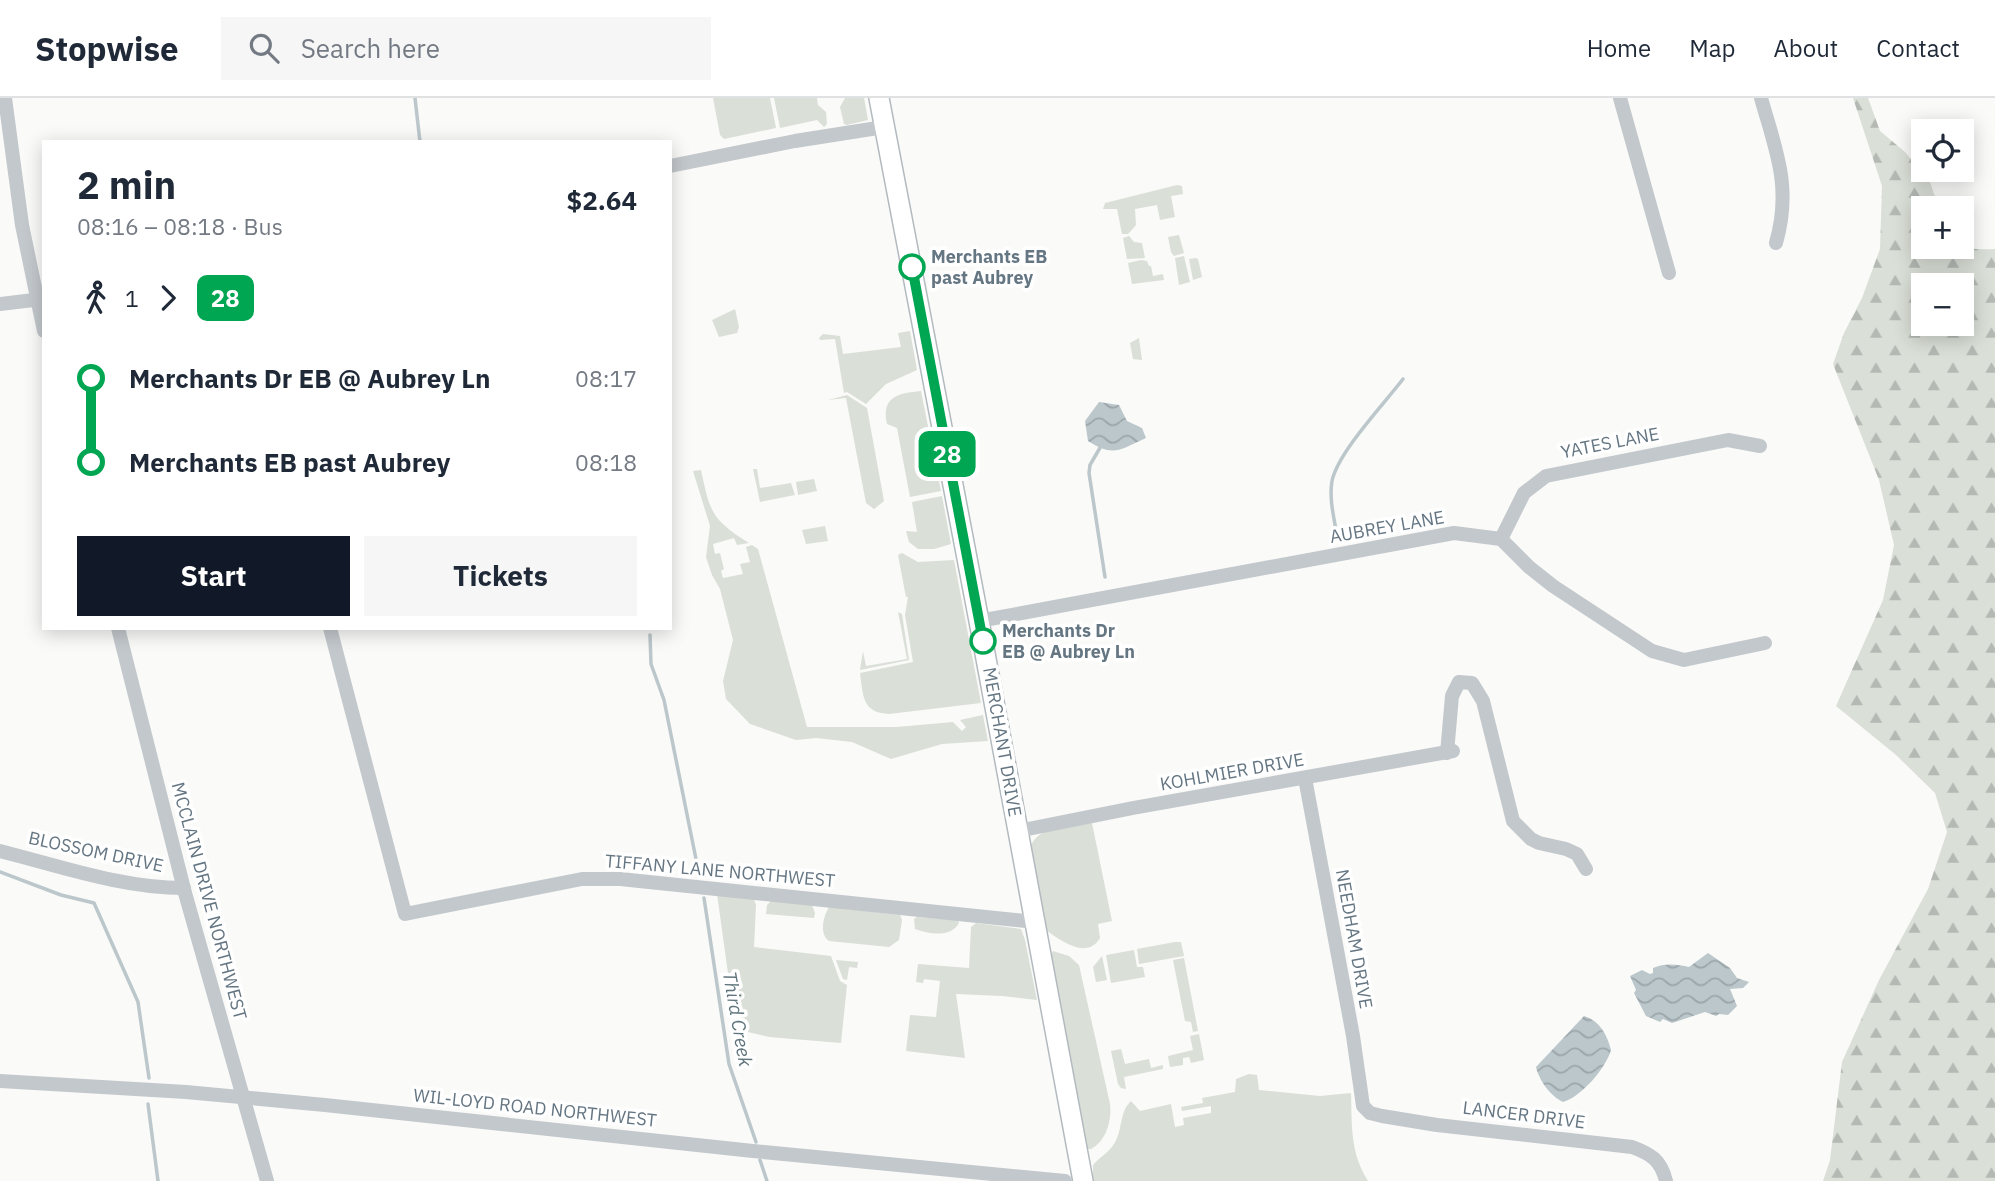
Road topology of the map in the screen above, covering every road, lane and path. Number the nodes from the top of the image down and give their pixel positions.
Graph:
1 (5, 98) edge
2 (879, 98) edge
3 (1620, 98) edge
4 (1761, 98) edge
5 (884, 127) junction
6 (672, 166) edge
7 (1776, 243) dead end
8 (1669, 273) dead end
9 (40, 299) edge
10 (0, 304) edge
11 (1760, 446) dead end
12 (1501, 539) junction
13 (979, 621) junction
14 (119, 630) edge
15 (331, 630) edge
16 (1765, 643) dead end
17 (1305, 778) junction
18 (1018, 831) junction
19 (0, 851) edge
20 (1586, 869) dead end
21 (184, 888) junction
22 (1035, 922) junction
23 (0, 1081) edge
24 (244, 1098) junction
25 (1363, 1107) joint
26 (267, 1181) edge
27 (1066, 1181) edge
28 (1083, 1181) edge
29 (1667, 1181) edge

1 - 9 street
2 - 5 main road, MERCHANT DRIVE
3 - 8 street
4 - 7 street
5 - 6 street
5 - 13 main road, MERCHANT DRIVE
9 - 10 street
11 - 12 street, YATES LANE
12 - 13 street, AUBREY LANE
12 - 16 street
13 - 18 main road, MERCHANT DRIVE
14 - 21 street, MCCLAIN DRIVE NORTHWEST
15 - 22 street, TIFFANY LANE NORTHWEST
17 - 18 street, KOHLMIER DRIVE
17 - 20 street, KOHLMIER DRIVE
17 - 25 street, NEEDHAM DRIVE
18 - 22 main road, MERCHANT DRIVE
19 - 21 street, BLOSSOM DRIVE
21 - 24 street, MCCLAIN DRIVE NORTHWEST
22 - 28 main road, MERCHANT DRIVE
23 - 24 street, WIL-LOYD ROAD NORTHWEST
24 - 26 street, MCCLAIN DRIVE NORTHWEST
24 - 27 street, WIL-LOYD ROAD NORTHWEST
25 - 29 street, LANCER DRIVE

